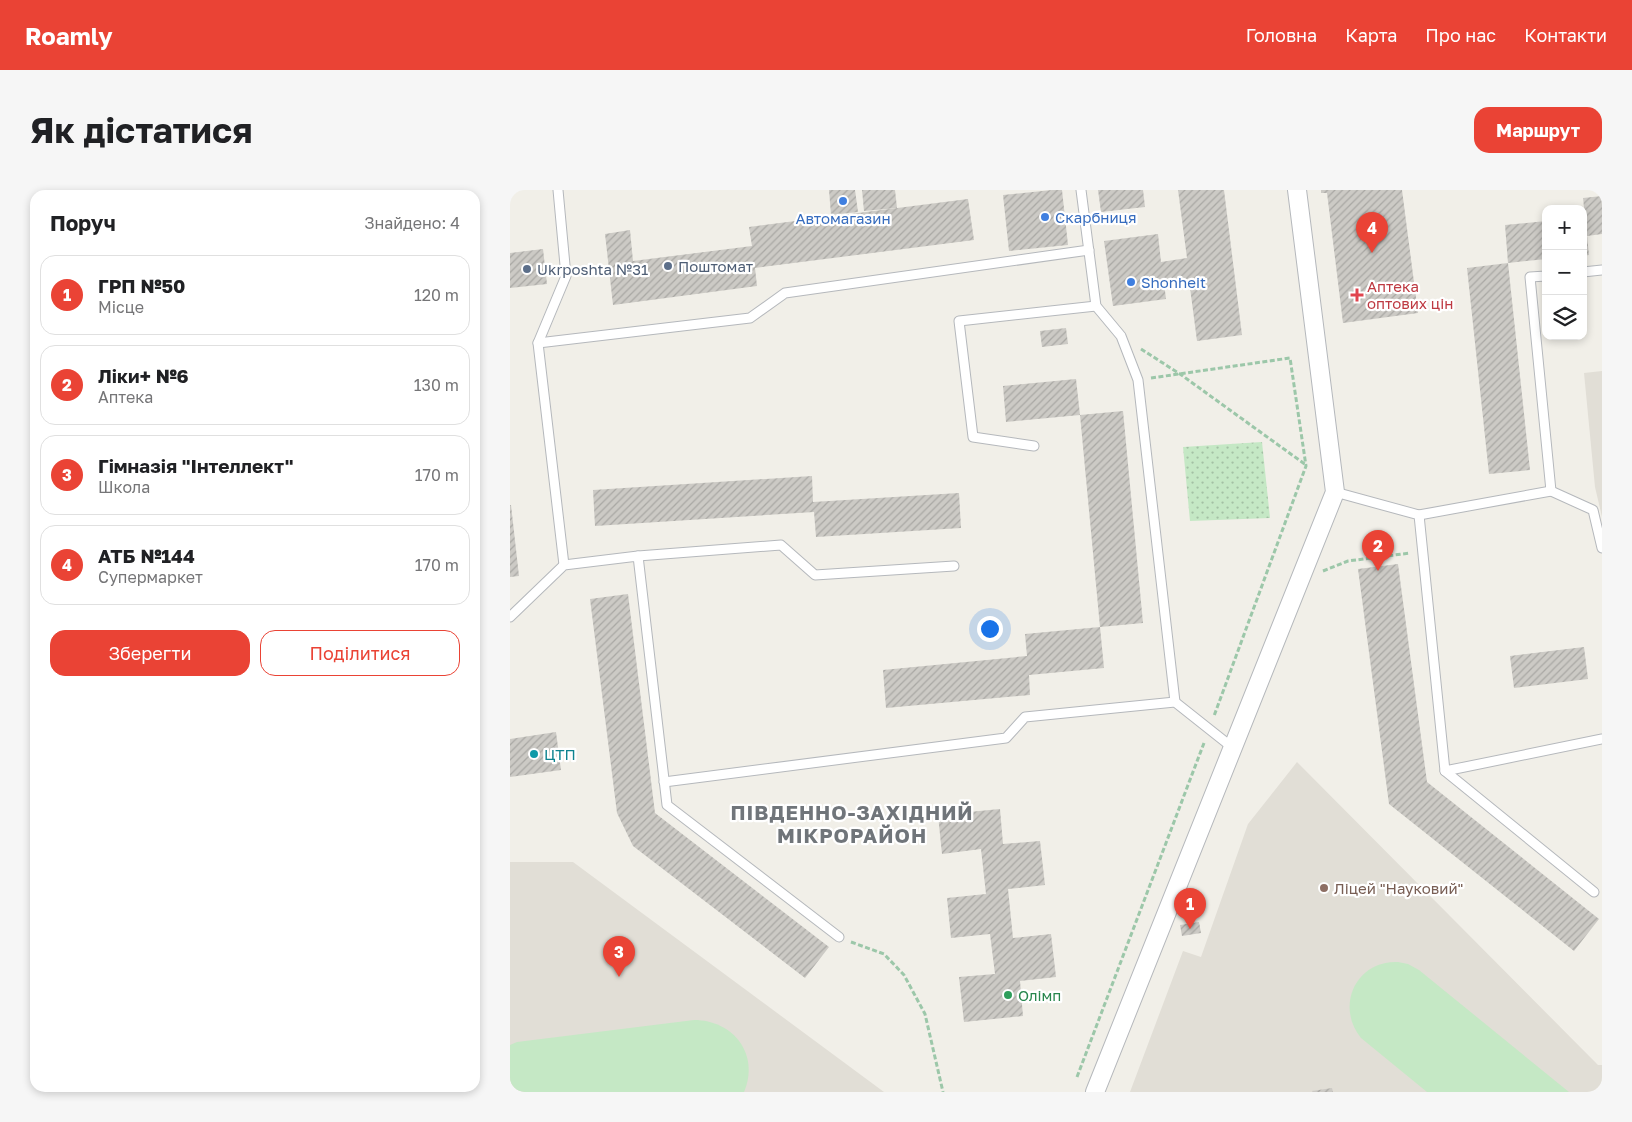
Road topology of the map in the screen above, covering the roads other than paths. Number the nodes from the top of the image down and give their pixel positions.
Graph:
1 (558, 190) edge
2 (1081, 190) edge
3 (1297, 190) edge
4 (1089, 250) junction
5 (1602, 270) edge
6 (1587, 272) edge
7 (1542, 276) edge
8 (1096, 306) junction
9 (538, 343) junction
10 (1034, 446) dead end
11 (1551, 491) junction
12 (1336, 492) junction
13 (1419, 515) junction
14 (1602, 548) edge
15 (638, 556) junction
16 (564, 565) junction
17 (954, 566) dead end
18 (510, 616) edge
19 (1175, 702) junction
20 (1602, 739) edge
21 (1233, 748) junction
22 (1445, 771) junction
23 (664, 782) junction
24 (1594, 892) dead end
25 (838, 937) road end
26 (1095, 1092) edge

1 - 9 lane
2 - 4 lane
3 - 12 street
4 - 8 lane
4 - 9 lane
5 - 6 lane
7 - 11 lane
8 - 10 lane
8 - 19 lane
9 - 16 lane
11 - 13 lane
11 - 14 lane
12 - 13 lane
12 - 21 street
13 - 22 lane
15 - 16 lane
15 - 17 lane
15 - 23 lane
16 - 18 lane
19 - 21 lane
19 - 23 lane
20 - 22 lane
21 - 26 street
22 - 24 lane
23 - 25 lane

